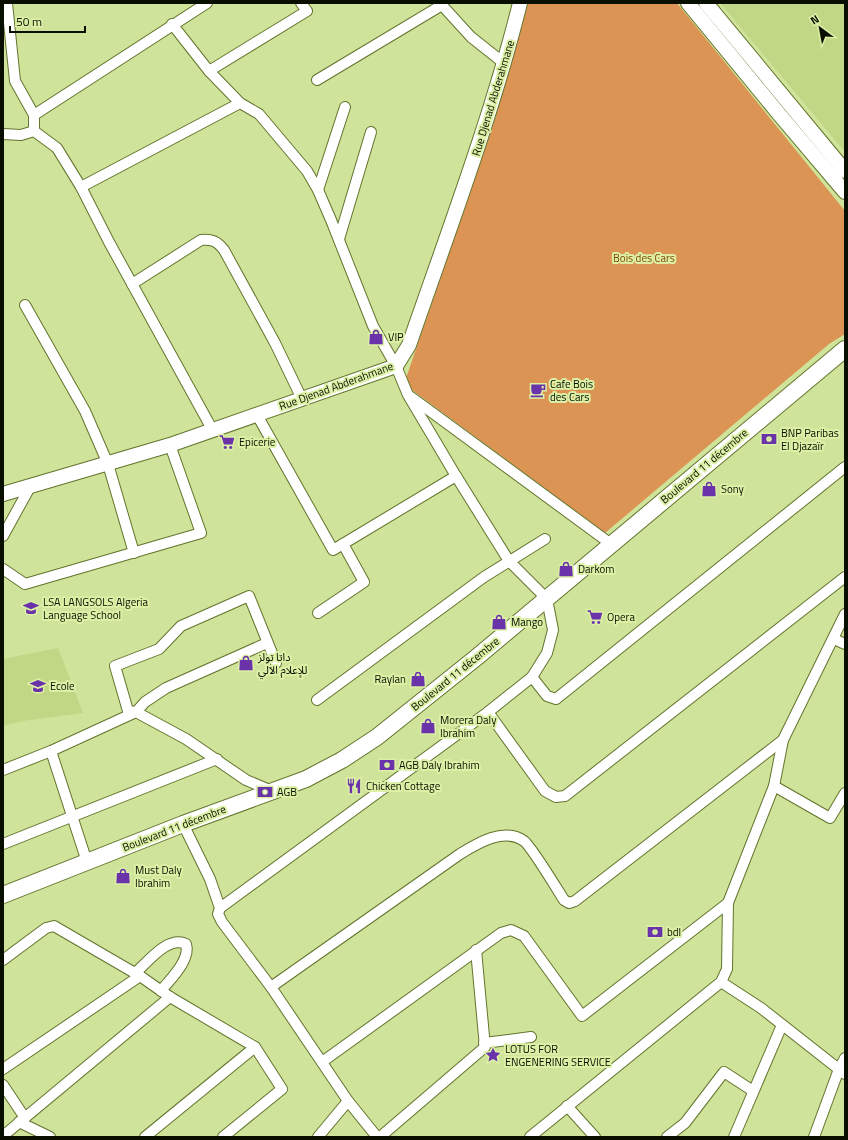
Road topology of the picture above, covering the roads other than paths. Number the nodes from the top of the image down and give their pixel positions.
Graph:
1 (8, 3) edge
2 (207, 3) edge
3 (301, 3) edge
4 (520, 3) edge
5 (688, 3) edge
6 (706, 3) edge
7 (441, 4) edge
8 (172, 24) junction
9 (505, 64) junction
10 (209, 71) junction
11 (317, 80) dead end
12 (240, 103) junction
13 (345, 107) dead end
14 (34, 115) junction
15 (34, 131) junction
16 (371, 132) dead end
17 (3, 134) edge
18 (845, 171) edge
19 (81, 186) junction
20 (318, 190) junction
21 (845, 192) edge
22 (339, 239) junction
23 (132, 284) junction
24 (25, 305) dead end
25 (845, 349) edge
26 (396, 366) junction
27 (408, 395) junction
28 (302, 399) junction
29 (257, 415) junction
30 (212, 429) junction
31 (170, 445) junction
32 (108, 464) junction
33 (845, 467) edge
34 (456, 476) junction
35 (30, 487) junction
36 (3, 494) edge
37 (3, 536) edge
38 (545, 539) dead end
39 (343, 544) junction
40 (611, 544) junction
41 (134, 553) junction
42 (509, 561) junction
43 (3, 569) edge
44 (845, 577) edge
45 (547, 599) junction
46 (318, 613) dead end
47 (845, 614) edge
48 (834, 639) junction
49 (267, 643) junction
50 (845, 644) edge
51 (276, 663) dead end
52 (532, 677) junction
53 (316, 700) dead end
54 (136, 712) junction
55 (488, 712) junction
56 (783, 740) junction
57 (51, 752) junction
58 (217, 759) junction
59 (3, 770) edge
60 (774, 786) junction
61 (272, 791) junction
62 (845, 793) edge
63 (73, 816) junction
64 (183, 824) junction
65 (3, 844) edge
66 (88, 862) junction
67 (3, 895) edge
68 (728, 903) junction
69 (220, 908) junction
70 (476, 950) junction
71 (4, 957) edge
72 (138, 975) junction
73 (721, 982) junction
74 (271, 987) junction
75 (161, 991) junction
76 (170, 997) junction
77 (782, 1025) junction
78 (531, 1037) dead end
79 (484, 1043) junction
80 (255, 1047) junction
81 (845, 1058) edge
82 (322, 1062) junction
83 (3, 1070) edge
84 (842, 1071) edge
85 (3, 1085) edge
86 (753, 1092) junction
87 (348, 1101) junction
88 (567, 1106) junction
89 (22, 1120) junction
90 (3, 1136) edge
91 (50, 1137) edge
92 (145, 1137) edge
93 (223, 1137) edge
94 (318, 1137) edge
95 (379, 1137) edge
96 (530, 1137) edge
97 (595, 1137) edge
98 (668, 1137) edge
99 (734, 1137) edge
100 (814, 1137) edge

1 - 14 street
2 - 8 street
3 - 10 street
4 - 9 street, Rue Djenad Abderahmane
5 - 21 street
6 - 18 street
7 - 9 street
7 - 11 street
8 - 10 street
8 - 14 street
9 - 26 street, Rue Djenad Abderahmane
10 - 12 street
12 - 19 street
12 - 20 street
13 - 20 street
14 - 15 street
15 - 17 street
15 - 19 street
16 - 22 street
19 - 23 street
20 - 22 street
22 - 26 street
23 - 28 street
23 - 30 street
24 - 32 street
25 - 40 main road, Boulevard 11 décembre
26 - 27 street
26 - 28 street, Rue Djenad Abderahmane
27 - 34 street
27 - 40 street
28 - 29 street, Rue Djenad Abderahmane
29 - 30 street, Rue Djenad Abderahmane
29 - 39 street
30 - 31 street, Rue Djenad Abderahmane
31 - 32 street, Rue Djenad Abderahmane
31 - 41 street
32 - 35 street, Rue Djenad Abderahmane
32 - 41 street
33 - 52 street
34 - 39 street
34 - 42 street
35 - 36 street, Rue Djenad Abderahmane
35 - 37 street
38 - 42 street
39 - 46 street
40 - 45 main road, Boulevard 11 décembre
41 - 43 street
42 - 45 street
42 - 53 street
44 - 55 street
45 - 52 street
45 - 61 main road, Boulevard 11 décembre
47 - 48 street
48 - 50 street
48 - 56 street
49 - 51 street
49 - 54 street
49 - 54 street
52 - 55 street
54 - 57 street
54 - 58 street
55 - 69 street
56 - 60 street
56 - 74 street
57 - 59 street
57 - 63 street
58 - 61 street
58 - 63 street
60 - 62 street
60 - 68 street
61 - 64 main road, Boulevard 11 décembre
63 - 65 street
63 - 66 street
64 - 66 main road, Boulevard 11 décembre
64 - 69 street
66 - 67 main road, Boulevard 11 décembre
68 - 70 street
68 - 73 street
69 - 74 street
70 - 79 street
70 - 82 street
71 - 72 street
72 - 75 street
72 - 75 street
72 - 83 street
73 - 77 street
73 - 88 street
74 - 82 street
75 - 76 street
76 - 80 street
76 - 89 street
77 - 84 street
77 - 86 street
78 - 79 street
79 - 95 street
80 - 92 street
80 - 93 street
81 - 84 street
82 - 87 street
84 - 100 street
85 - 89 street
86 - 98 street
86 - 99 street
87 - 94 street
87 - 95 street
88 - 96 street
88 - 97 street
89 - 90 street
89 - 91 street

